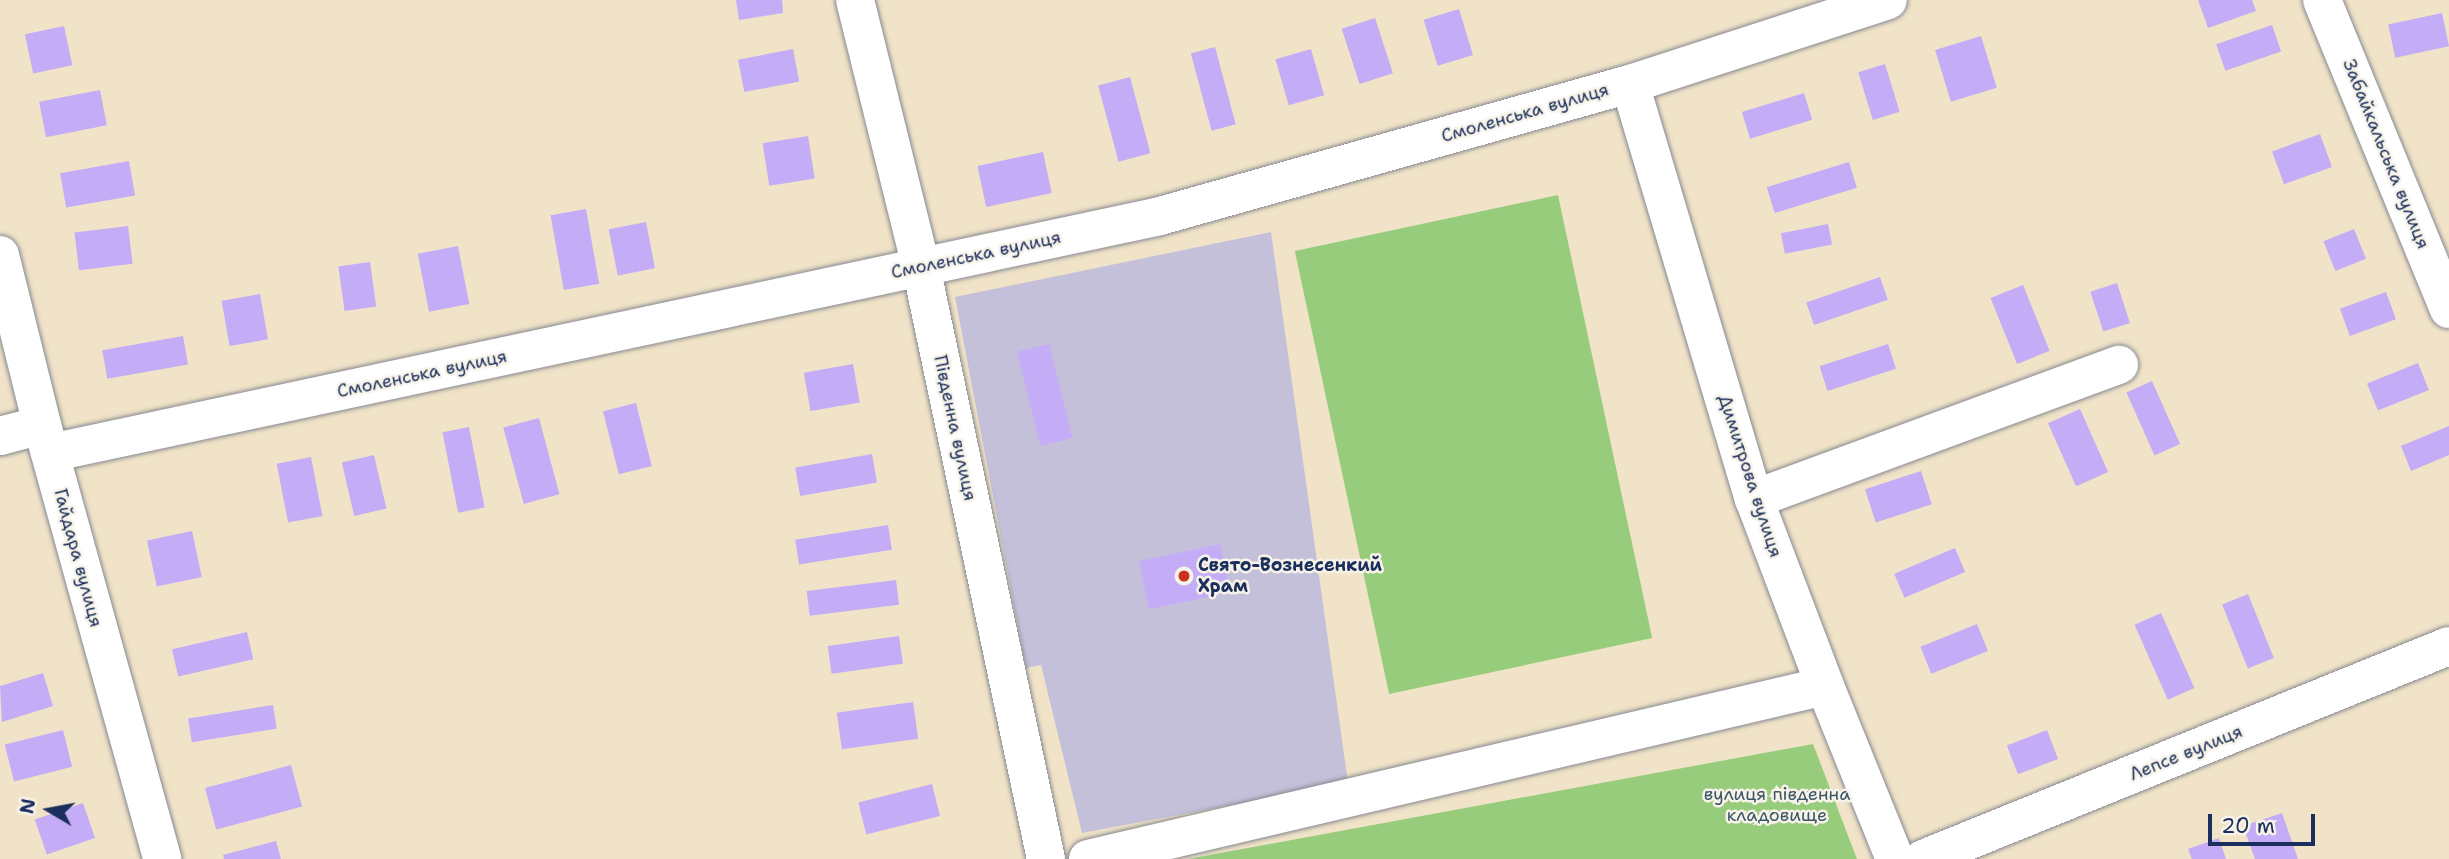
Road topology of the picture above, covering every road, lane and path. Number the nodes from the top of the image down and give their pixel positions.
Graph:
1 (855, 0) edge
2 (1888, 0) edge
3 (2322, 0) edge
4 (1630, 84) junction
5 (0, 255) edge
6 (921, 267) junction
7 (2449, 309) edge
8 (2119, 365) dead end
9 (0, 436) edge
10 (46, 439) junction
11 (1755, 499) junction
12 (2449, 646) edge
13 (1825, 686) junction
14 (162, 859) edge
15 (1046, 859) edge
16 (1088, 859) edge
17 (1895, 859) edge
18 (1923, 859) edge

1 - 6 street, Південна вулиця
2 - 4 street, Смоленська вулиця
3 - 7 street, Забайкальська вулиця
4 - 6 street, Смоленська вулиця
4 - 11 street, Димитрова вулиця
5 - 10 street, Гайдара вулиця
6 - 10 street, Смоленська вулиця
6 - 15 street, Південна вулиця
8 - 11 street
9 - 10 street, Смоленська вулиця
10 - 14 street, Гайдара вулиця
11 - 13 street, Димитрова вулиця
12 - 18 street, Лепсе вулиця
13 - 16 street
13 - 17 street, Димитрова вулиця

